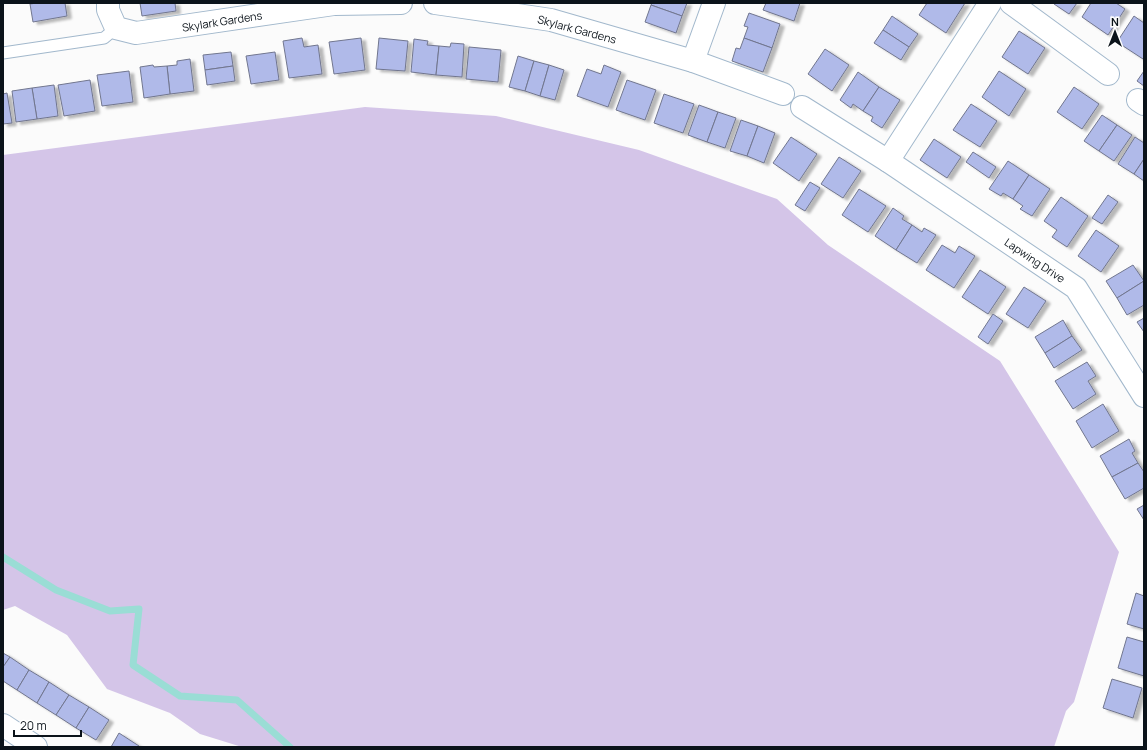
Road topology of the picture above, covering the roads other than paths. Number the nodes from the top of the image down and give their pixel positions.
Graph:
1 (108, 3) edge
2 (401, 3) edge
3 (435, 3) edge
4 (714, 3) edge
5 (990, 3) edge
6 (1011, 3) edge
7 (116, 28) junction
8 (3, 53) edge
9 (693, 61) junction
10 (1108, 74) dead end
11 (784, 94) dead end
12 (802, 107) dead end
13 (888, 161) junction
14 (1144, 396) edge
15 (3, 725) edge
16 (36, 747) edge

1 - 7 street
2 - 7 street, Skylark Gardens
3 - 9 street, Skylark Gardens
4 - 9 street
5 - 13 street
6 - 10 street
7 - 8 lane
9 - 11 street, Skylark Gardens
12 - 13 street, Lapwing Drive
13 - 14 street, Lapwing Drive
15 - 16 street

